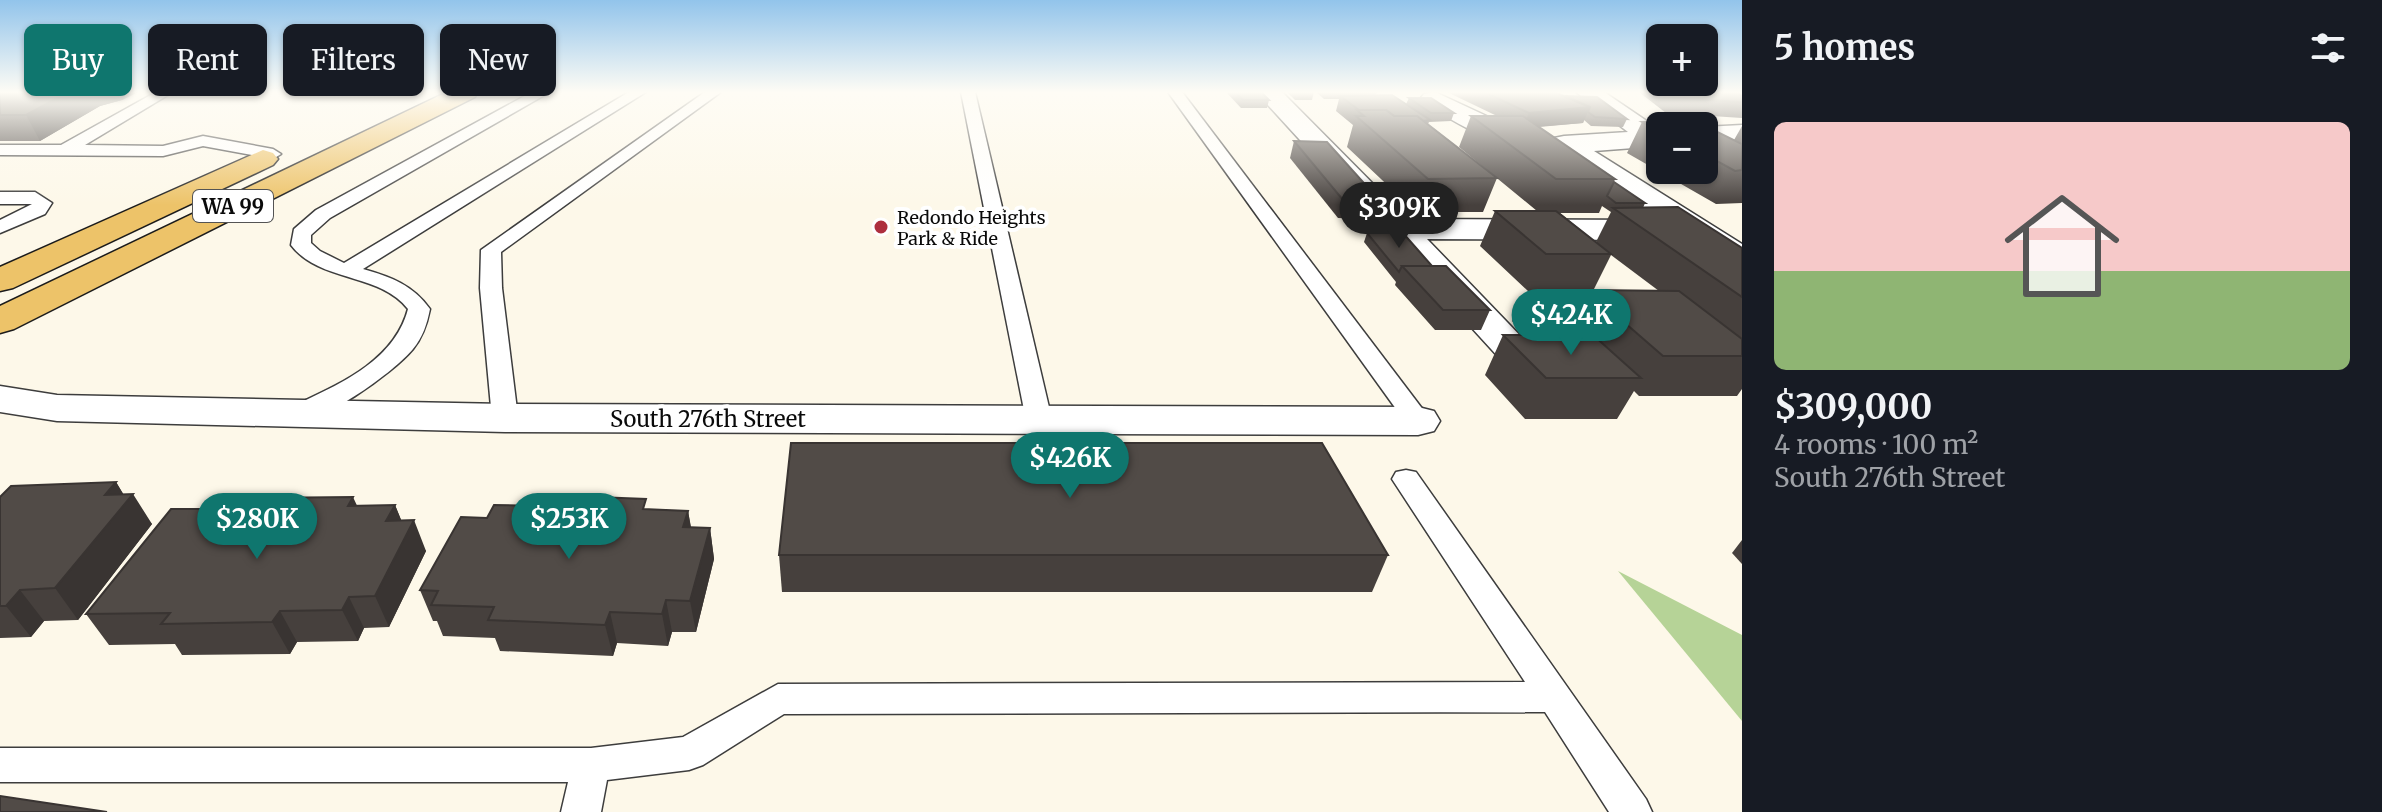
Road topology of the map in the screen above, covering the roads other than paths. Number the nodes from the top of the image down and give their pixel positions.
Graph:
1 (99, 130) edge
2 (389, 130) edge
3 (476, 130) edge
4 (577, 130) edge
5 (661, 130) edge
6 (976, 130) edge
7 (1203, 130) edge
8 (1305, 130) edge
9 (1494, 130) edge
10 (1742, 133) edge
11 (1718, 134) edge
12 (1646, 139) edge
13 (1564, 144) junction
14 (287, 148) joint
15 (0, 150) edge
16 (64, 150) junction
17 (0, 198) edge
18 (0, 227) edge
19 (1400, 229) junction
20 (1697, 230) junction
21 (1742, 259) edge
22 (347, 270) junction
23 (0, 280) edge
24 (0, 321) edge
25 (1516, 352) edge
26 (0, 399) edge
27 (298, 414) junction
28 (505, 418) junction
29 (1039, 420) junction
30 (1418, 421) joint
31 (1406, 479) dead end
32 (1555, 697) junction
33 (0, 765) edge
34 (591, 765) junction
35 (581, 812) edge
36 (1632, 812) edge

1 - 16 lane
2 - 24 main road, WA 99
3 - 22 lane
4 - 22 lane
5 - 28 lane
6 - 29 lane
7 - 30 lane
8 - 19 street
9 - 13 street
10 - 11 street
12 - 13 street
13 - 20 street
14 - 16 lane
14 - 23 main road, WA 99
15 - 16 lane
17 - 18 lane
19 - 20 street
19 - 25 street
20 - 21 street
22 - 27 lane
26 - 27 street, South 276th Street
27 - 28 street, South 276th Street
28 - 29 street, South 276th Street
29 - 30 street, South 276th Street
31 - 32 lane
32 - 34 lane
32 - 36 lane
33 - 34 lane
34 - 35 lane

